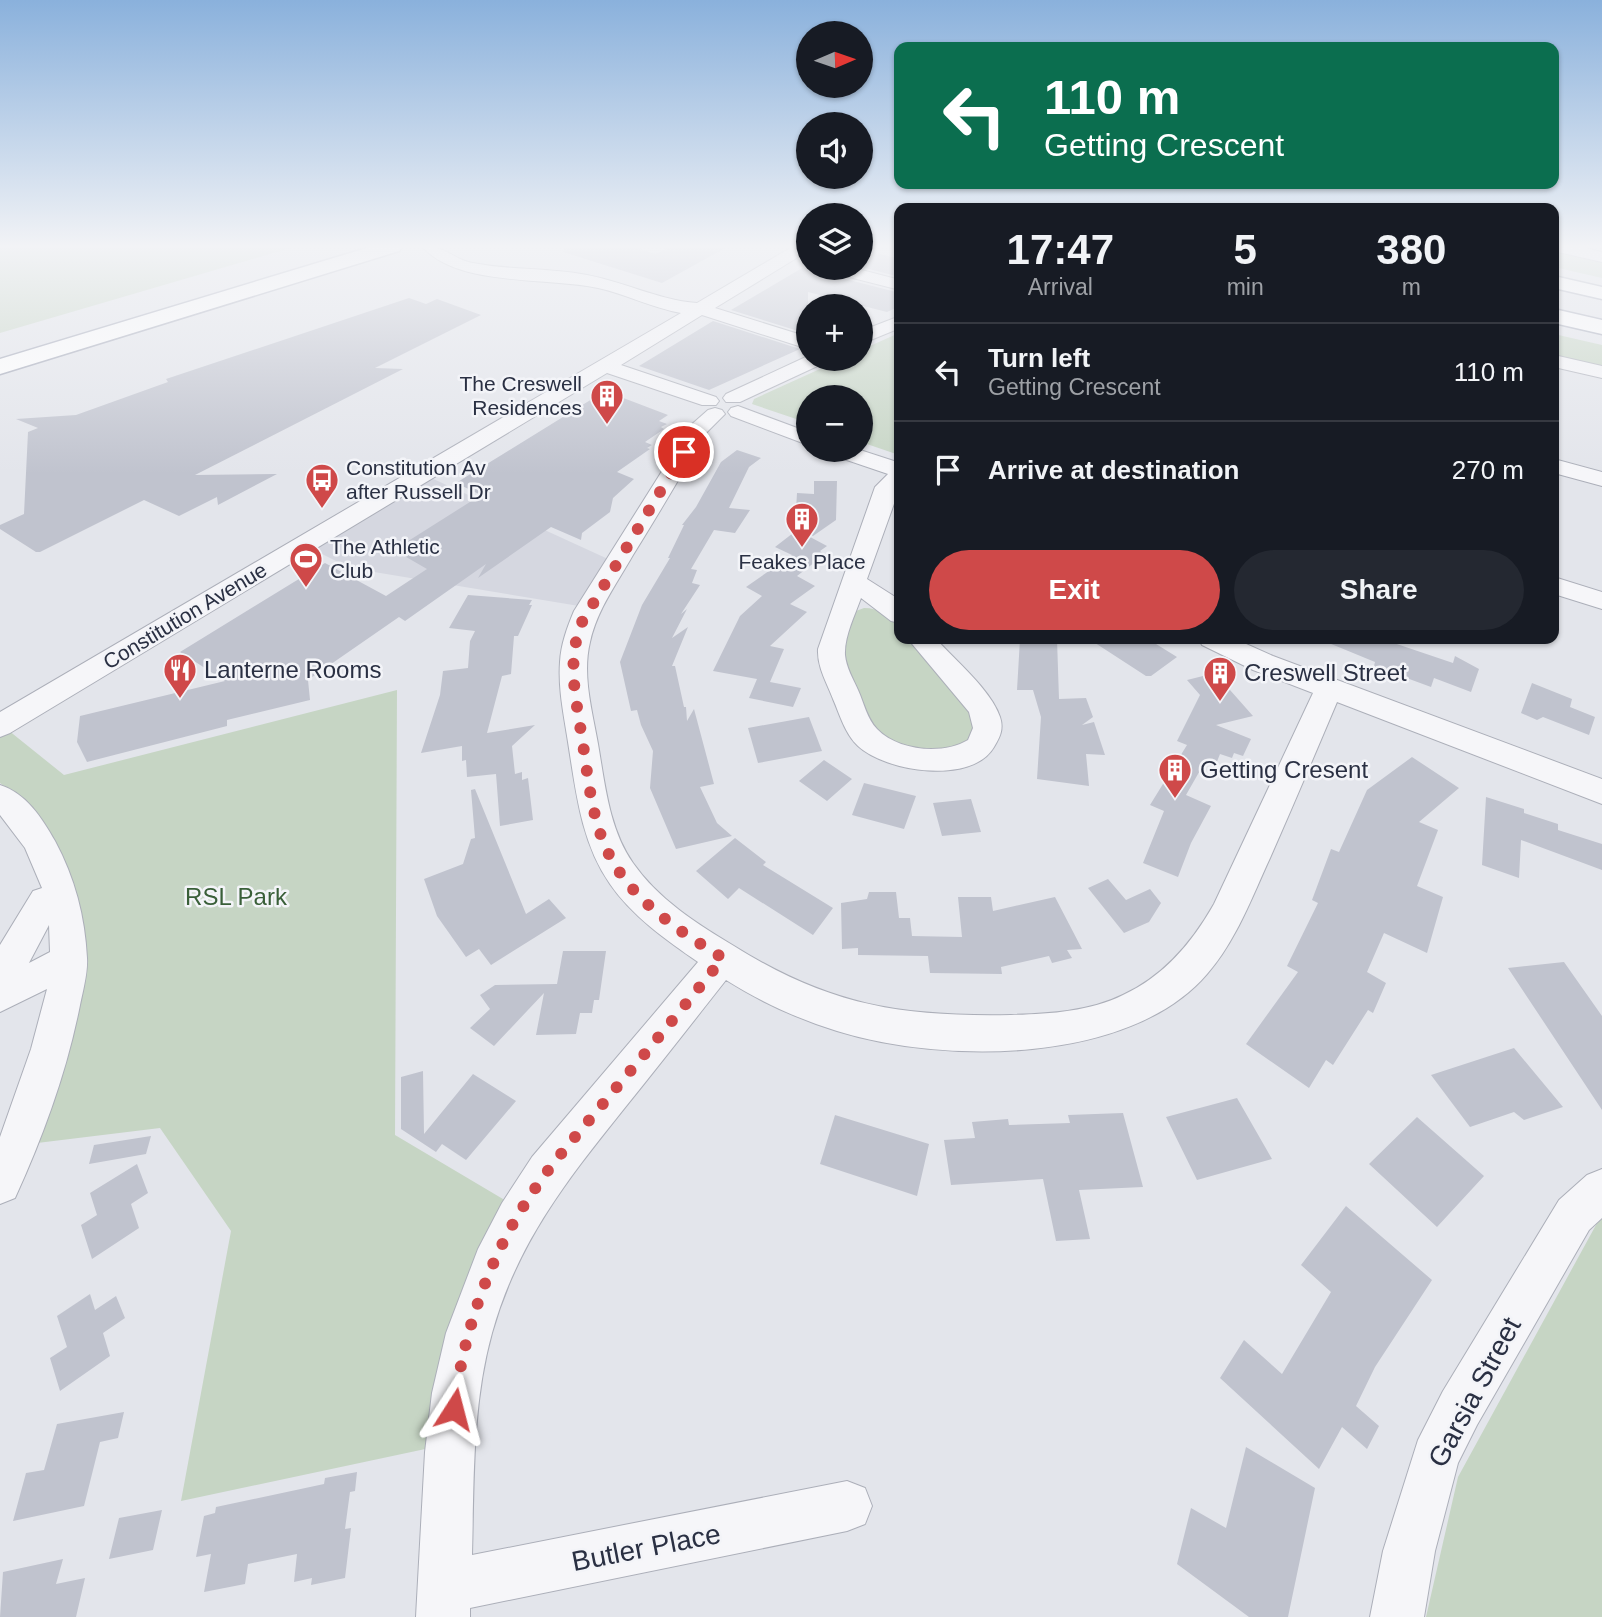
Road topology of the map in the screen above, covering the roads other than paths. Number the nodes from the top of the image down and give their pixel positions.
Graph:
1 (145, 322) edge
2 (667, 322) edge
3 (671, 322) edge
4 (725, 322) edge
5 (735, 322) edge
6 (1582, 322) edge
7 (894, 324) edge
8 (1602, 327) edge
9 (873, 333) edge
10 (796, 340) edge
11 (796, 348) edge
12 (1559, 362) edge
13 (605, 366) junction
14 (0, 367) edge
15 (796, 370) edge
16 (1602, 372) edge
17 (724, 406) junction
18 (796, 434) edge
19 (871, 462) edge
20 (1559, 467) edge
21 (894, 471) edge
22 (894, 479) edge
23 (1602, 479) edge
24 (289, 547) junction
25 (854, 582) junction
26 (1559, 587) edge
27 (1602, 601) edge
28 (894, 609) edge
29 (925, 644) edge
30 (1222, 644) edge
31 (1329, 689) junction
32 (0, 708) edge
33 (0, 726) edge
34 (1602, 792) edge
35 (0, 797) edge
36 (0, 816) edge
37 (45, 901) junction
38 (723, 958) junction
39 (60, 965) junction
40 (0, 970) edge
41 (0, 995) edge
42 (0, 1140) edge
43 (0, 1183) edge
44 (1602, 1190) edge
45 (847, 1506) dead end
46 (444, 1602) edge
47 (1397, 1617) edge

1 - 14 main road
2 - 24 street, Constitution Avenue
3 - 13 street, Constitution Avenue
4 - 11 street
5 - 10 street
6 - 8 main road
7 - 9 street
12 - 16 street
13 - 17 street
13 - 24 street, Constitution Avenue
15 - 17 street
17 - 18 street
17 - 38 street
19 - 21 street
20 - 23 street
22 - 25 street
24 - 32 street, Constitution Avenue
24 - 33 street, Constitution Avenue
25 - 28 street
25 - 29 street
26 - 27 street
30 - 31 street
31 - 34 street
31 - 38 street
35 - 39 street
36 - 37 street
37 - 39 street
37 - 40 street
38 - 46 street
39 - 41 street
39 - 42 street
39 - 43 street
44 - 47 street, Garsia Street
45 - 46 street, Butler Place

